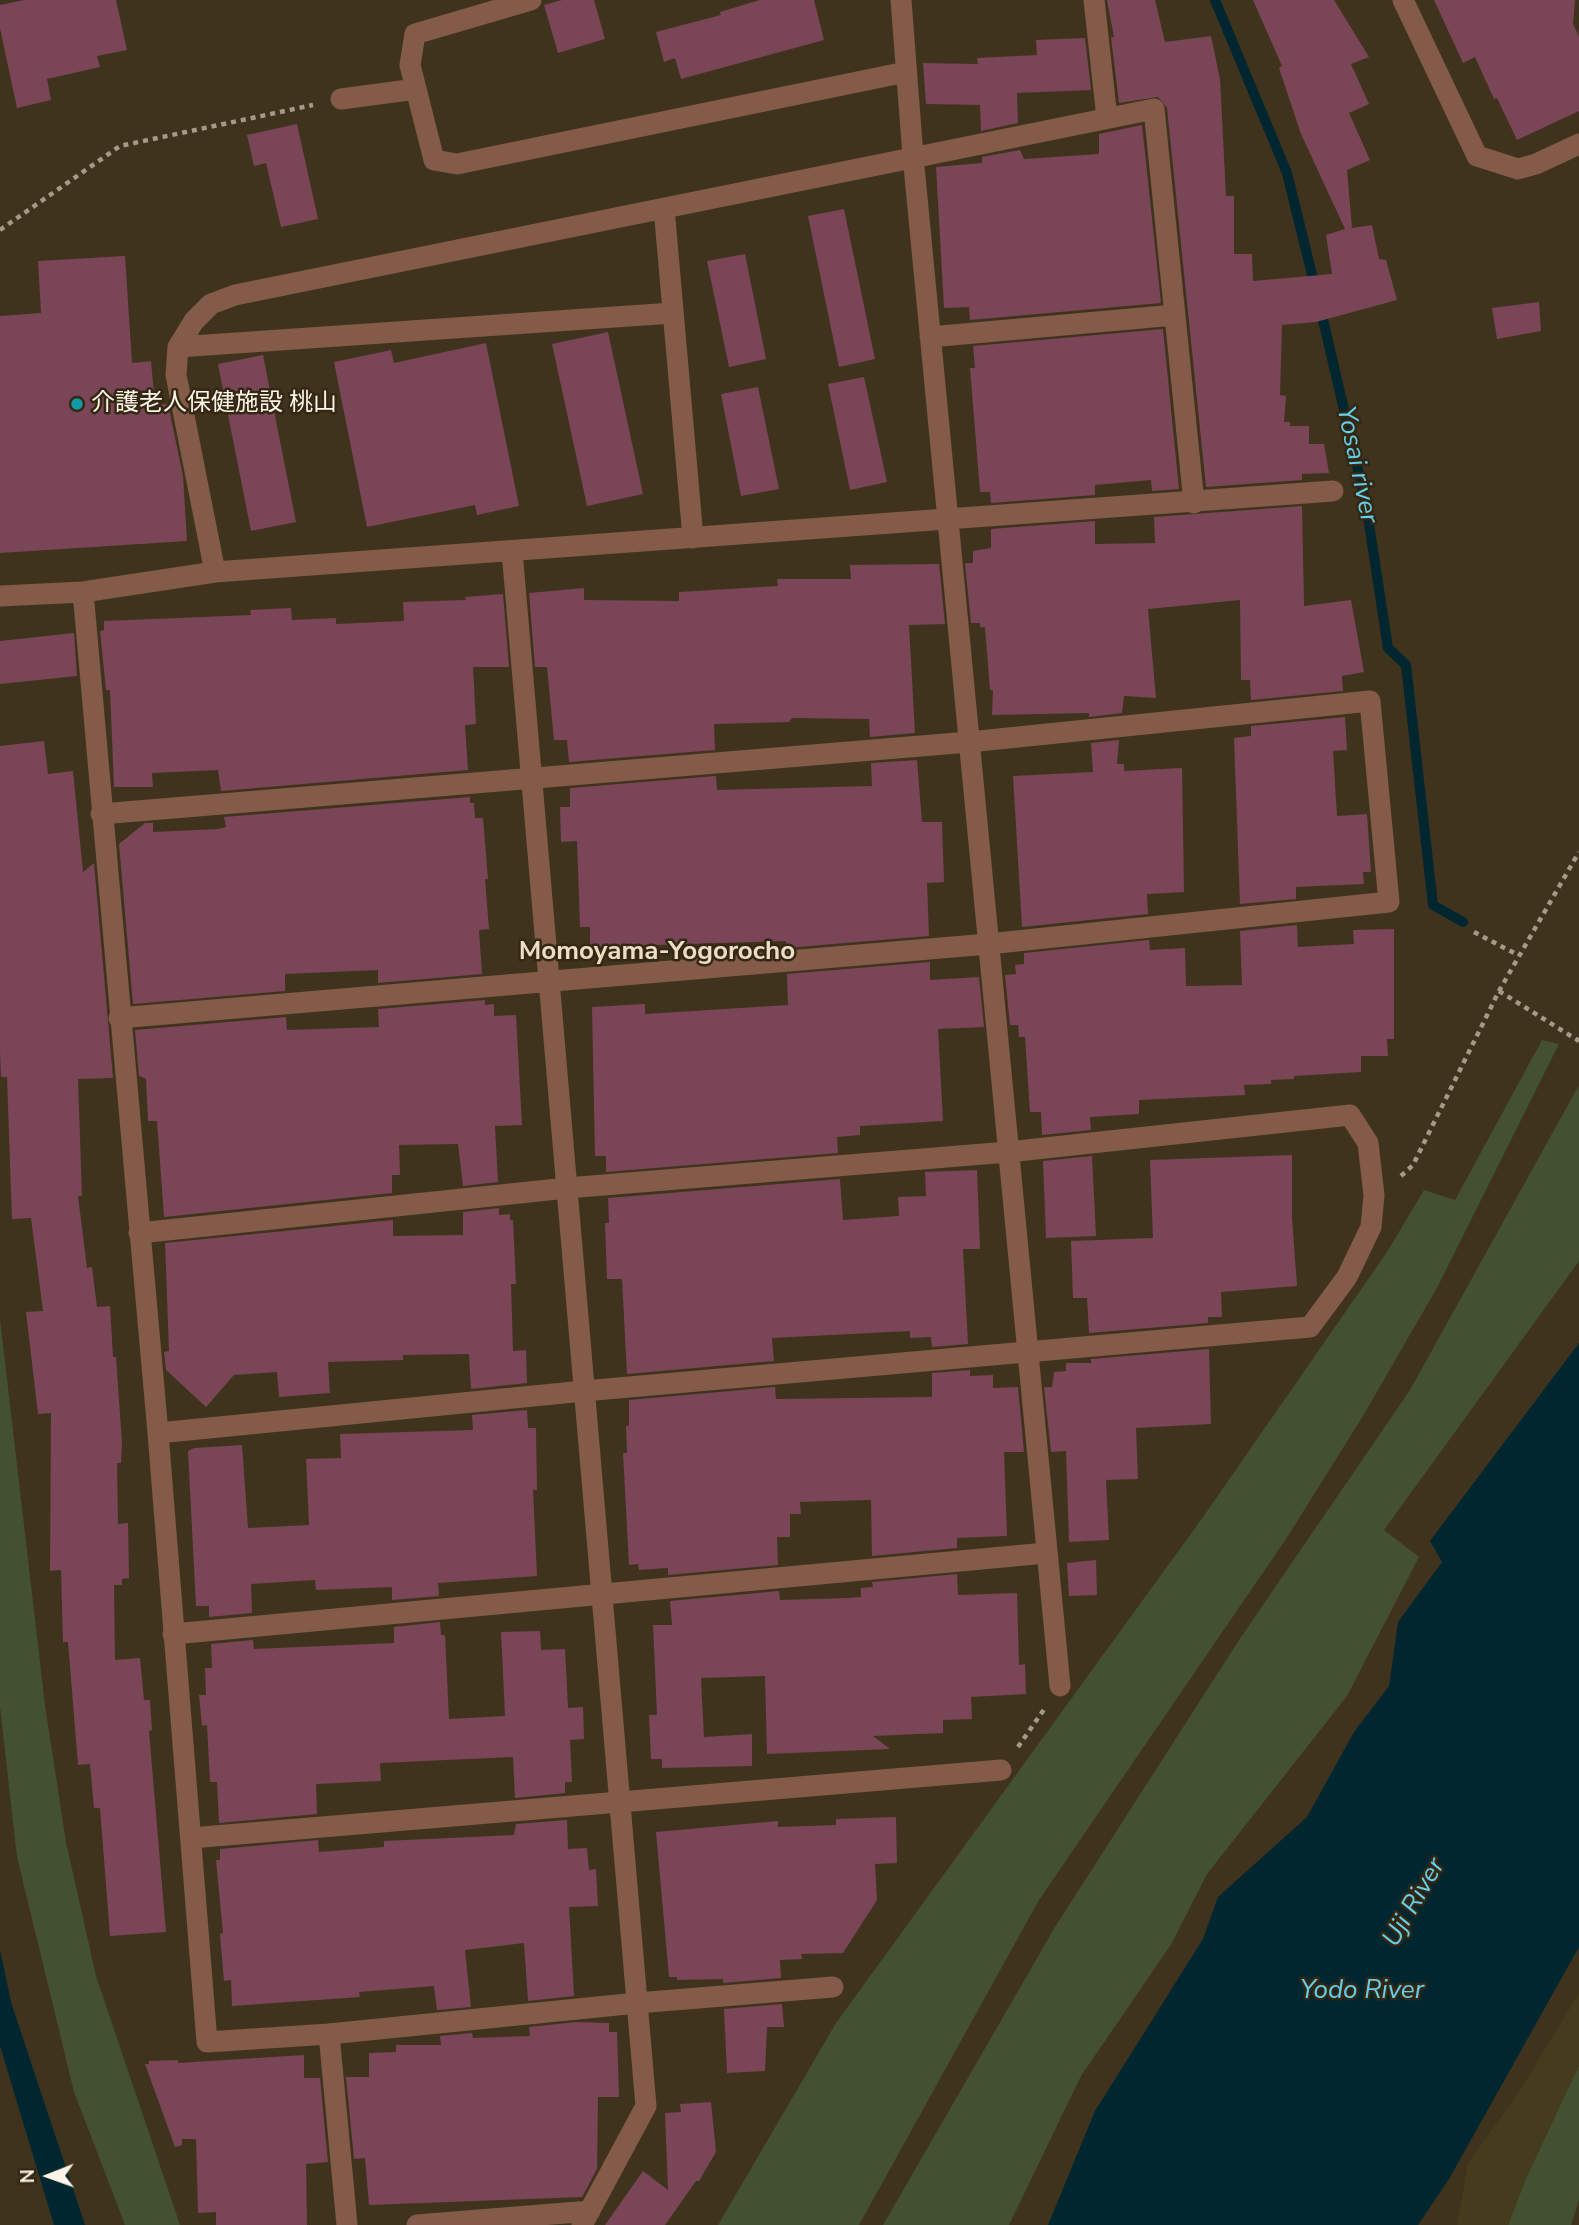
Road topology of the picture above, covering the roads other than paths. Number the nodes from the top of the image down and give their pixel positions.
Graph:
1 (531, 0) edge
2 (901, 0) edge
3 (1094, 0) edge
4 (1404, 0) edge
5 (906, 72) junction
6 (416, 89) junction
7 (341, 99) road end
8 (1107, 118) junction
9 (1579, 144) edge
10 (913, 156) junction
11 (664, 208) junction
12 (673, 313) junction
13 (1175, 315) junction
14 (930, 337) junction
15 (178, 347) junction
16 (1333, 491) dead end
17 (1194, 503) junction
18 (949, 517) junction
19 (693, 538) junction
20 (512, 551) junction
21 (215, 572) junction
22 (83, 592) junction
23 (0, 596) edge
24 (969, 742) junction
25 (531, 777) junction
26 (101, 814) junction
27 (988, 944) junction
28 (549, 981) junction
29 (119, 1018) junction
30 (1008, 1152) junction
31 (567, 1188) junction
32 (139, 1233) junction
33 (1028, 1353) junction
34 (584, 1391) junction
35 (158, 1433) junction
36 (1046, 1553) junction
37 (602, 1595) junction
38 (173, 1634) junction
39 (1060, 1686) road end
40 (1001, 1770) road end
41 (620, 1802) junction
42 (191, 1838) junction
43 (833, 1987) dead end
44 (637, 2003) junction
45 (329, 2034) junction
46 (586, 2218) edge
47 (347, 2225) edge
48 (417, 2225) edge

1 - 6 street
2 - 5 street
3 - 8 street
4 - 9 street
5 - 6 street
5 - 10 street
6 - 7 street
8 - 10 street
8 - 13 street
10 - 11 street
10 - 14 street
11 - 12 street
11 - 15 street
12 - 15 street
12 - 19 street
13 - 14 street
13 - 17 street
14 - 18 street
15 - 21 street
16 - 17 street
17 - 18 street
18 - 19 street
18 - 24 street
19 - 20 street
20 - 21 street
20 - 25 street
21 - 22 street
22 - 23 street
22 - 26 street
24 - 25 street
24 - 27 street
24 - 27 street
25 - 26 street
25 - 28 street
26 - 29 street
27 - 28 street
27 - 30 street
28 - 29 street
28 - 31 street
29 - 32 street
30 - 31 street
30 - 33 street
30 - 33 street
31 - 32 street
31 - 34 street
32 - 35 street
33 - 34 street
33 - 36 street
34 - 35 street
34 - 37 street
35 - 38 street
36 - 37 street
36 - 39 street
37 - 38 street
37 - 41 street
38 - 42 street
40 - 41 street
41 - 42 street
41 - 44 street
42 - 45 street
43 - 44 street
44 - 45 street
44 - 46 street
45 - 47 street
46 - 48 street

